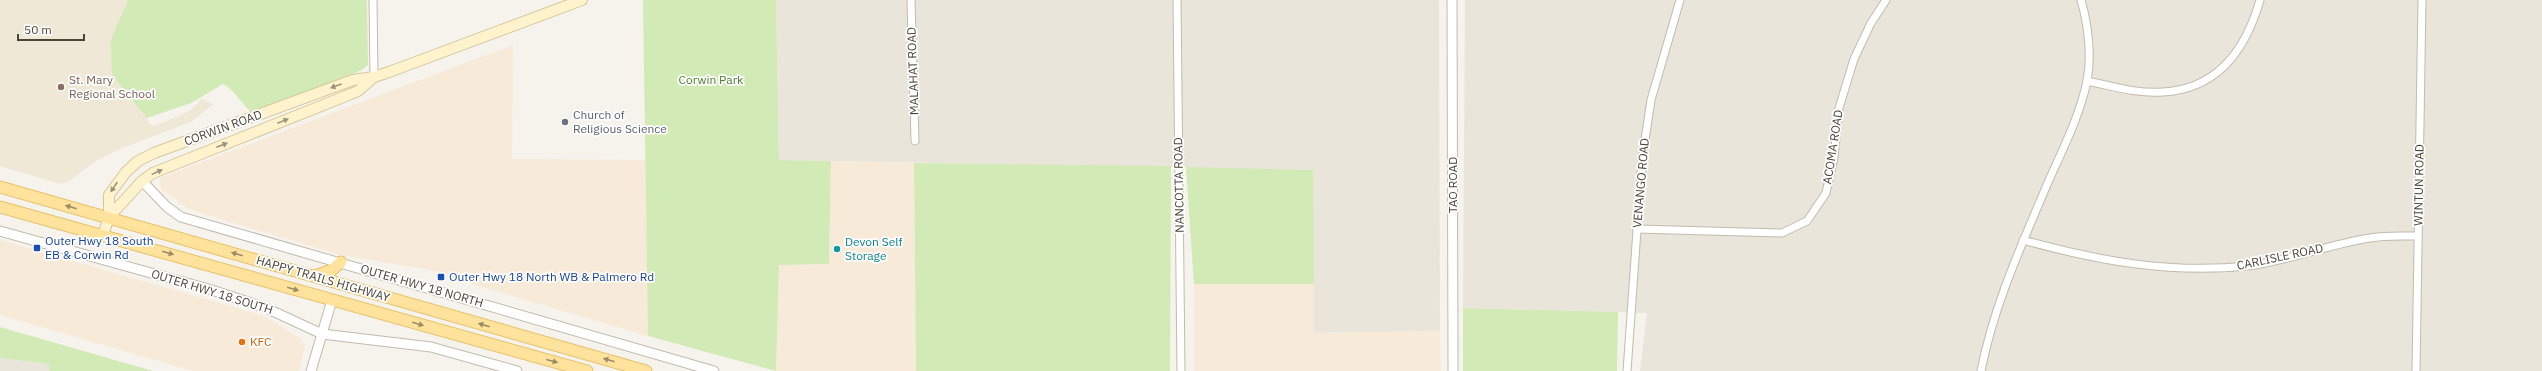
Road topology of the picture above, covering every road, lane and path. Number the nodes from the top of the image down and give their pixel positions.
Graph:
1 (373, 0) edge
2 (582, 0) edge
3 (911, 0) edge
4 (1177, 0) edge
5 (1452, 0) edge
6 (1680, 0) edge
7 (1886, 0) edge
8 (2082, 0) edge
9 (2260, 0) edge
10 (2422, 0) edge
11 (374, 77) junction
12 (2087, 80) junction
13 (915, 141) dead end
14 (142, 181) junction
15 (0, 186) edge
16 (0, 207) edge
17 (109, 217) junction
18 (1637, 229) junction
19 (0, 231) edge
20 (103, 235) junction
21 (2418, 236) junction
22 (2024, 240) junction
23 (341, 262) junction
24 (315, 276) junction
25 (332, 300) junction
26 (429, 309) junction
27 (322, 334) junction
28 (311, 371) edge
29 (517, 371) edge
30 (587, 371) edge
31 (646, 371) edge
32 (714, 371) edge
33 (1181, 371) edge
34 (1453, 371) edge
35 (1626, 371) edge
36 (1981, 371) edge
37 (2416, 371) edge

1 - 11 street
2 - 11 main road, CORWIN ROAD
3 - 13 street, MALAHAT ROAD
4 - 33 street, NANCOTTA ROAD
5 - 34 street, TAO ROAD
6 - 18 street, VENANGO ROAD
7 - 18 street, ACOMA ROAD
8 - 12 street
9 - 12 street
10 - 21 street, WINTUN ROAD
14 -> 11 main road, CORWIN ROAD
11 -> 17 main road, CORWIN ROAD
12 - 22 street
14 - 17 main road, CORWIN ROAD
14 - 23 street, OUTER HWY 18 NORTH
17 -> 15 main road, HAPPY TRAILS HIGHWAY
16 - 20 main road, HAPPY TRAILS HIGHWAY
17 - 20 main road, CORWIN ROAD
24 -> 17 main road, HAPPY TRAILS HIGHWAY
18 - 35 street, VENANGO ROAD
19 - 27 street, OUTER HWY 18 SOUTH
20 -> 25 main road, HAPPY TRAILS HIGHWAY
21 - 22 street, CARLISLE ROAD
21 - 37 street, WINTUN ROAD
22 - 36 street
23 - 24 main road
23 - 32 street, OUTER HWY 18 NORTH
24 - 26 main road, HAPPY TRAILS HIGHWAY
25 - 26 main road
25 - 27 street
25 -> 30 main road, HAPPY TRAILS HIGHWAY
31 -> 26 main road, HAPPY TRAILS HIGHWAY
27 - 28 street
27 - 29 street, OUTER HWY 18 SOUTH

